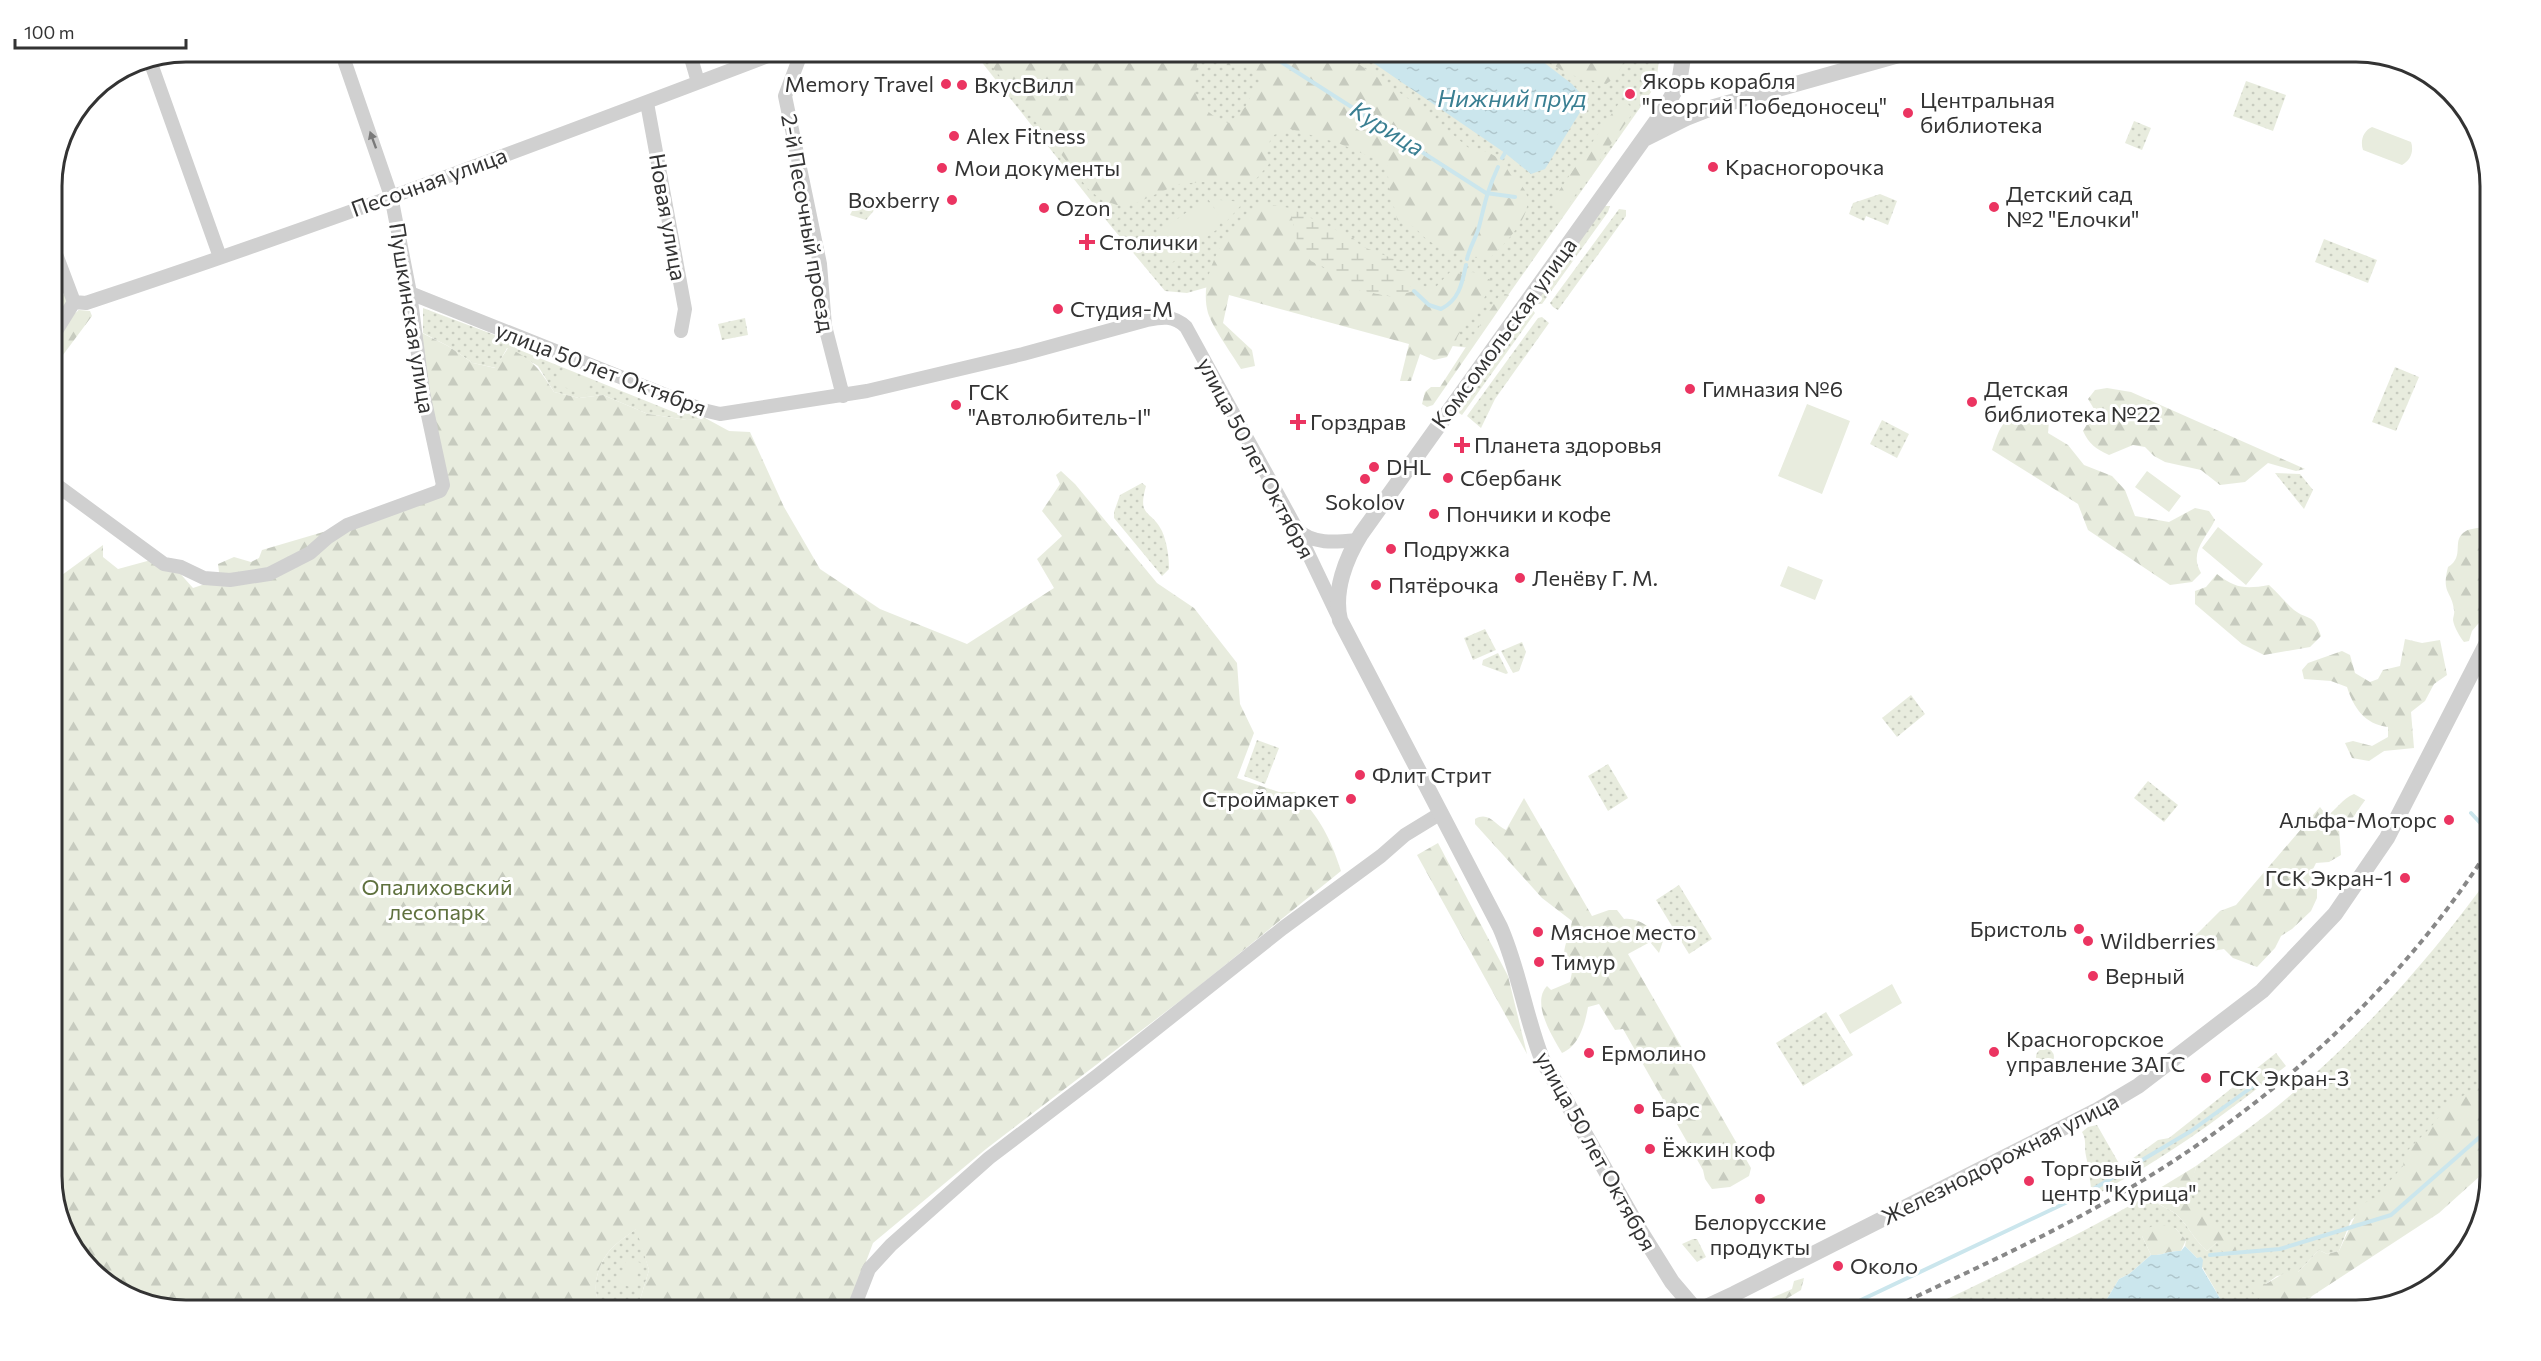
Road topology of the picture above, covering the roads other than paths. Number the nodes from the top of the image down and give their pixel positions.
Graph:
1 (345, 62) edge
2 (692, 62) edge
3 (752, 62) edge
4 (798, 62) edge
5 (1683, 62) edge
6 (1875, 62) edge
7 (152, 66) edge
8 (698, 82) junction
9 (1680, 83) junction
10 (647, 103) junction
11 (1707, 110) junction
12 (1642, 140) junction
13 (391, 196) junction
14 (220, 257) junction
15 (62, 270) edge
16 (410, 293) junction
17 (74, 302) junction
18 (62, 321) edge
19 (681, 331) dead end
20 (843, 396) junction
21 (62, 489) edge
22 (1294, 526) junction
23 (1357, 540) junction
24 (1340, 620) junction
25 (2479, 658) edge
26 (1441, 813) junction
27 (857, 1300) edge
28 (1687, 1300) edge
29 (1737, 1300) edge

13 -> 1 street, Пушкинская улица
2 - 8 street
3 - 8 street, Песочная улица
4 - 20 street, 2-й Песочный проезд
5 - 9 street, Комсомольская улица
6 - 11 street
7 - 14 street
8 - 10 street, Песочная улица
9 - 11 street
9 - 12 street, Комсомольская улица
10 - 13 street, Песочная улица
10 - 19 street, Новая улица
11 - 12 street
12 - 23 street, Комсомольская улица
13 - 14 street, Песочная улица
13 - 16 street, Пушкинская улица
14 - 17 street, Песочная улица
15 - 17 street
16 - 20 street, улица 50 лет Октября
16 - 21 street, Пушкинская улица
17 - 18 street
20 - 22 street, улица 50 лет Октября
22 - 23 street
22 - 24 street, улица 50 лет Октября
23 - 24 street, Комсомольская улица
24 - 26 street, улица 50 лет Октября
25 - 29 street, Железнодорожная улица
26 - 27 street
26 - 28 street, улица 50 лет Октября

